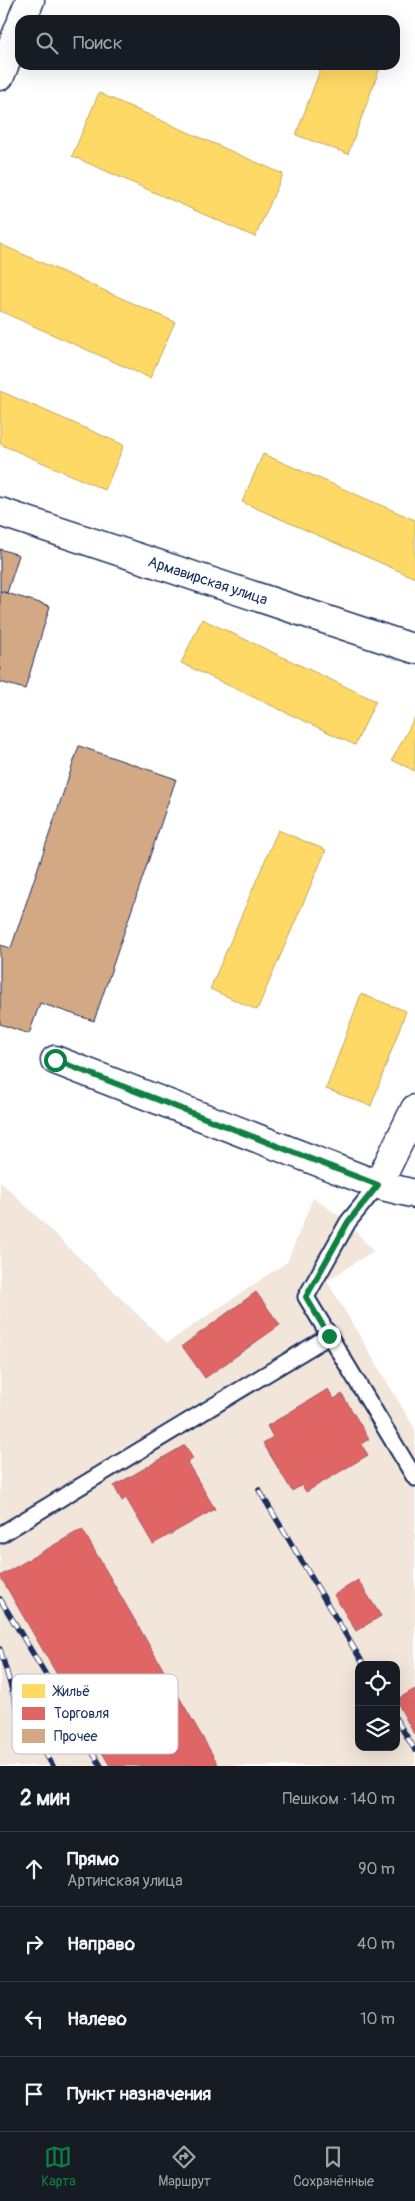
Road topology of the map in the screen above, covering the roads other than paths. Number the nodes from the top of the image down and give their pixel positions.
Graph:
1 (30, 0) edge
2 (24, 15) edge
3 (15, 38) edge
4 (0, 76) edge
5 (0, 512) edge
6 (415, 649) edge
7 (55, 1060) dead end
8 (415, 1109) edge
9 (378, 1185) junction
10 (415, 1194) edge
11 (329, 1336) junction
12 (415, 1478) edge
13 (0, 1535) edge

1 - 2 street
3 - 4 street
5 - 6 street, Армавирская улица
7 - 9 street
8 - 9 street
9 - 10 street
9 - 11 lane
11 - 12 lane
11 - 13 lane

